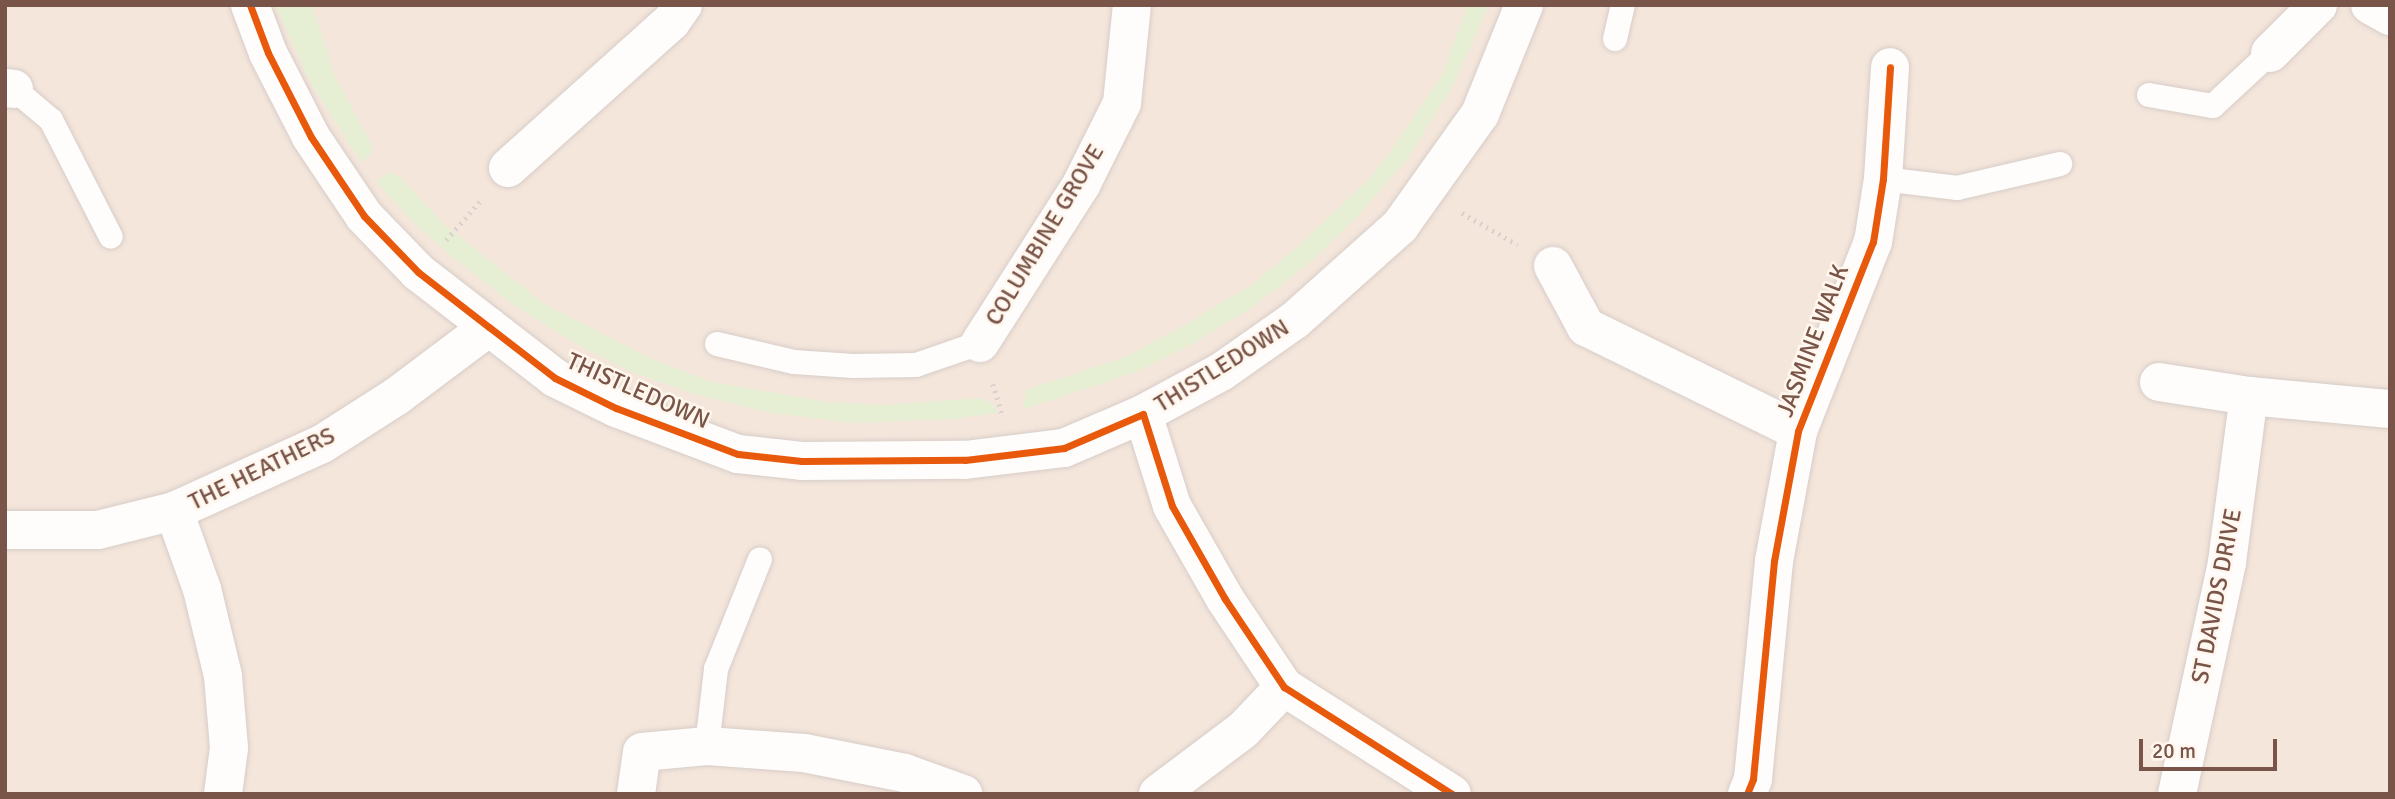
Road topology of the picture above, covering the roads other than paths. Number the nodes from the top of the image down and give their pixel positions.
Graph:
1 (250, 5) edge
2 (683, 5) edge
3 (1132, 5) edge
4 (1524, 5) edge
5 (1623, 5) edge
6 (2318, 5) edge
7 (2371, 5) edge
8 (2390, 16) edge
9 (1615, 38) dead end
10 (2270, 53) joint
11 (1890, 67) dead end
12 (10, 89) edge
13 (2149, 95) dead end
14 (2060, 164) dead end
15 (508, 168) road end
16 (1883, 179) junction
17 (111, 237) dead end
18 (1553, 266) road end
19 (489, 327) junction
20 (980, 343) joint
21 (717, 344) dead end
22 (2159, 382) dead end
23 (2249, 396) junction
24 (2390, 408) edge
25 (1143, 414) junction
26 (1798, 431) junction
27 (174, 511) junction
28 (5, 530) edge
29 (760, 559) dead end
30 (1284, 687) junction
31 (707, 746) junction
32 (223, 794) edge
33 (636, 794) edge
34 (963, 794) edge
35 (1158, 794) edge
36 (1452, 794) edge
37 (1747, 794) edge
38 (2178, 794) edge

1 - 19 street, THISTLEDOWN
2 - 15 street
3 - 20 street, COLUMBINE GROVE
4 - 25 street, THISTLEDOWN
5 - 9 lane
6 - 10 street
7 - 8 street
10 - 13 lane
11 - 16 street, JASMINE WALK
12 - 17 lane
14 - 16 lane
16 - 26 street, JASMINE WALK
18 - 26 street, JASMINE WALK
19 - 25 street, THISTLEDOWN
19 - 27 street, THE HEATHERS
20 - 21 lane
22 - 23 street
23 - 24 street
23 - 38 street, ST DAVIDS DRIVE
25 - 30 street
26 - 37 street, JASMINE WALK
27 - 28 street, THE HEATHERS
27 - 32 street
29 - 31 lane
30 - 35 street
30 - 36 street
31 - 33 street
31 - 34 street

